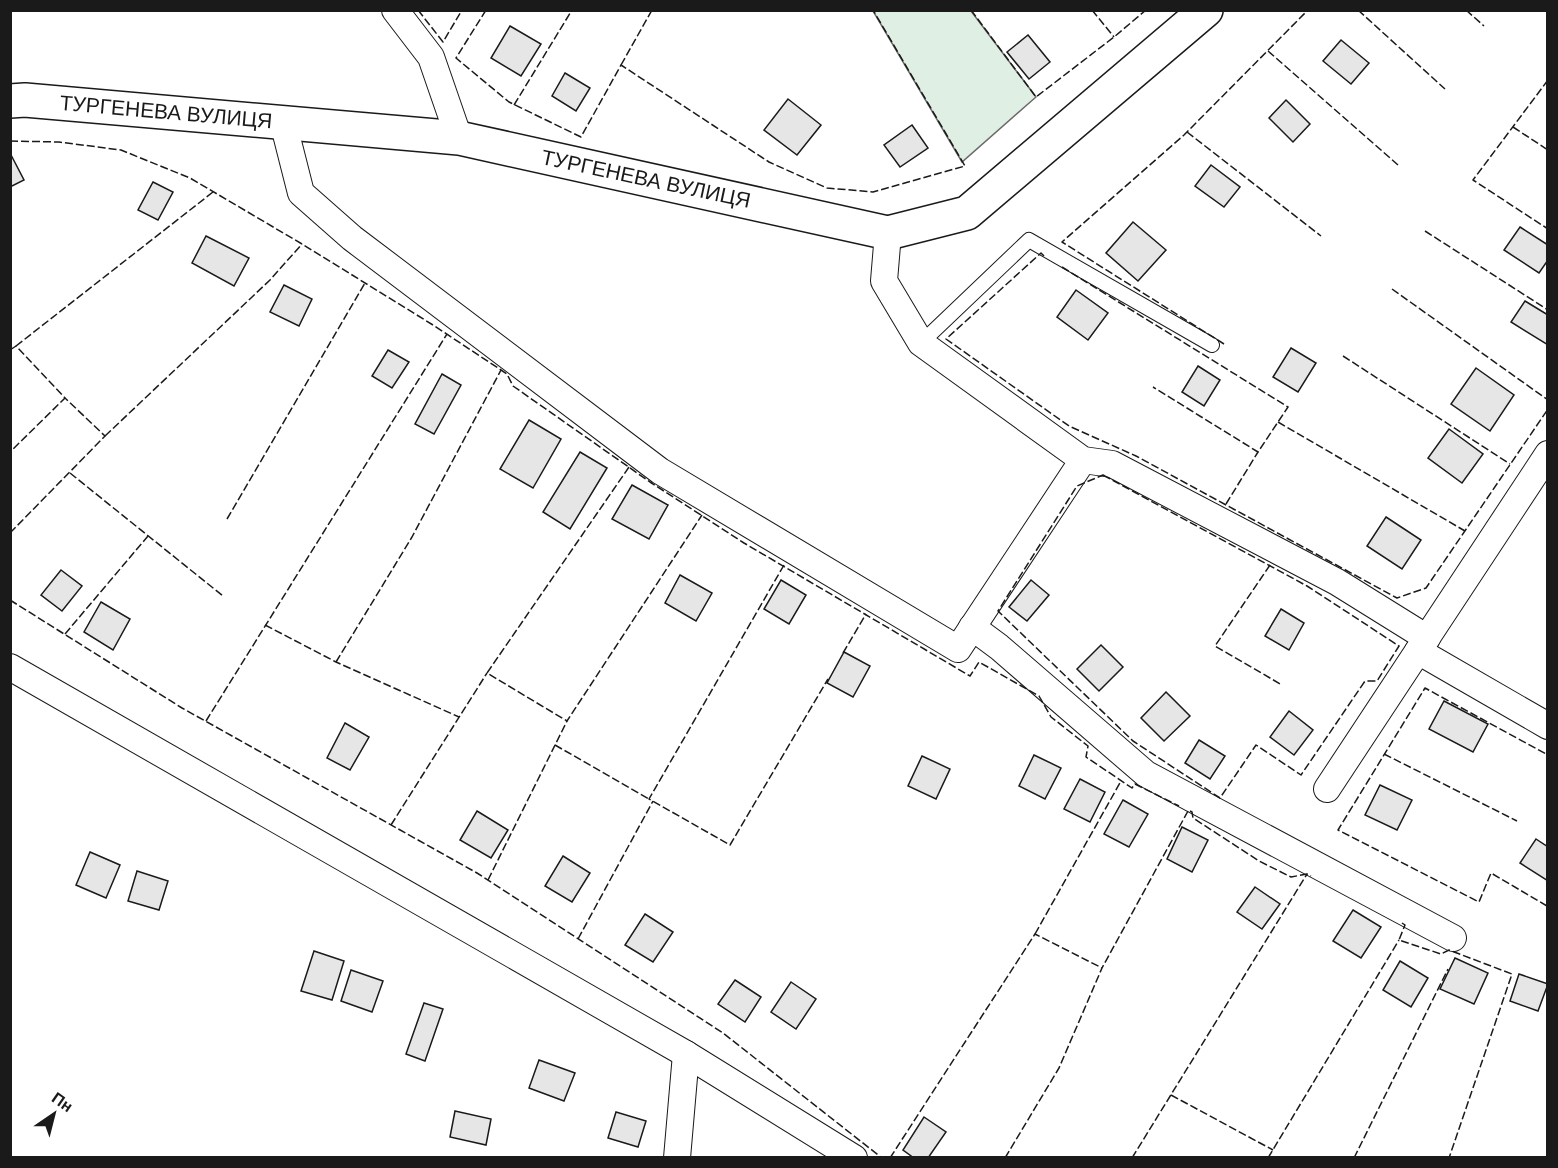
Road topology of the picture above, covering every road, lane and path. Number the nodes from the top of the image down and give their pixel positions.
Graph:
1 (395, 10) edge
2 (1206, 10) edge
3 (10, 101) edge
4 (283, 123) junction
5 (459, 138) junction
6 (888, 233) junction
7 (921, 343) junction
8 (1212, 345) dead end
9 (1548, 454) edge
10 (1083, 460) junction
11 (972, 627) junction
12 (1422, 644) junction
13 (10, 667) edge
14 (1548, 726) edge
15 (1327, 789) dead end
16 (1453, 938) dead end
17 (686, 1054) junction
18 (677, 1158) edge
19 (854, 1158) edge

1 - 5 street
2 - 6 street, ТУРГЕНЕВА ВУЛИЦЯ
3 - 4 street, ТУРГЕНЕВА ВУЛИЦЯ
4 - 5 street, ТУРГЕНЕВА ВУЛИЦЯ
4 - 11 street
5 - 6 street, ТУРГЕНЕВА ВУЛИЦЯ
6 - 7 street
7 - 8 lane
7 - 10 street
9 - 12 street
10 - 11 street
10 - 12 street
11 - 16 street
12 - 14 street
12 - 15 street
13 - 17 street
17 - 18 street
17 - 19 street

